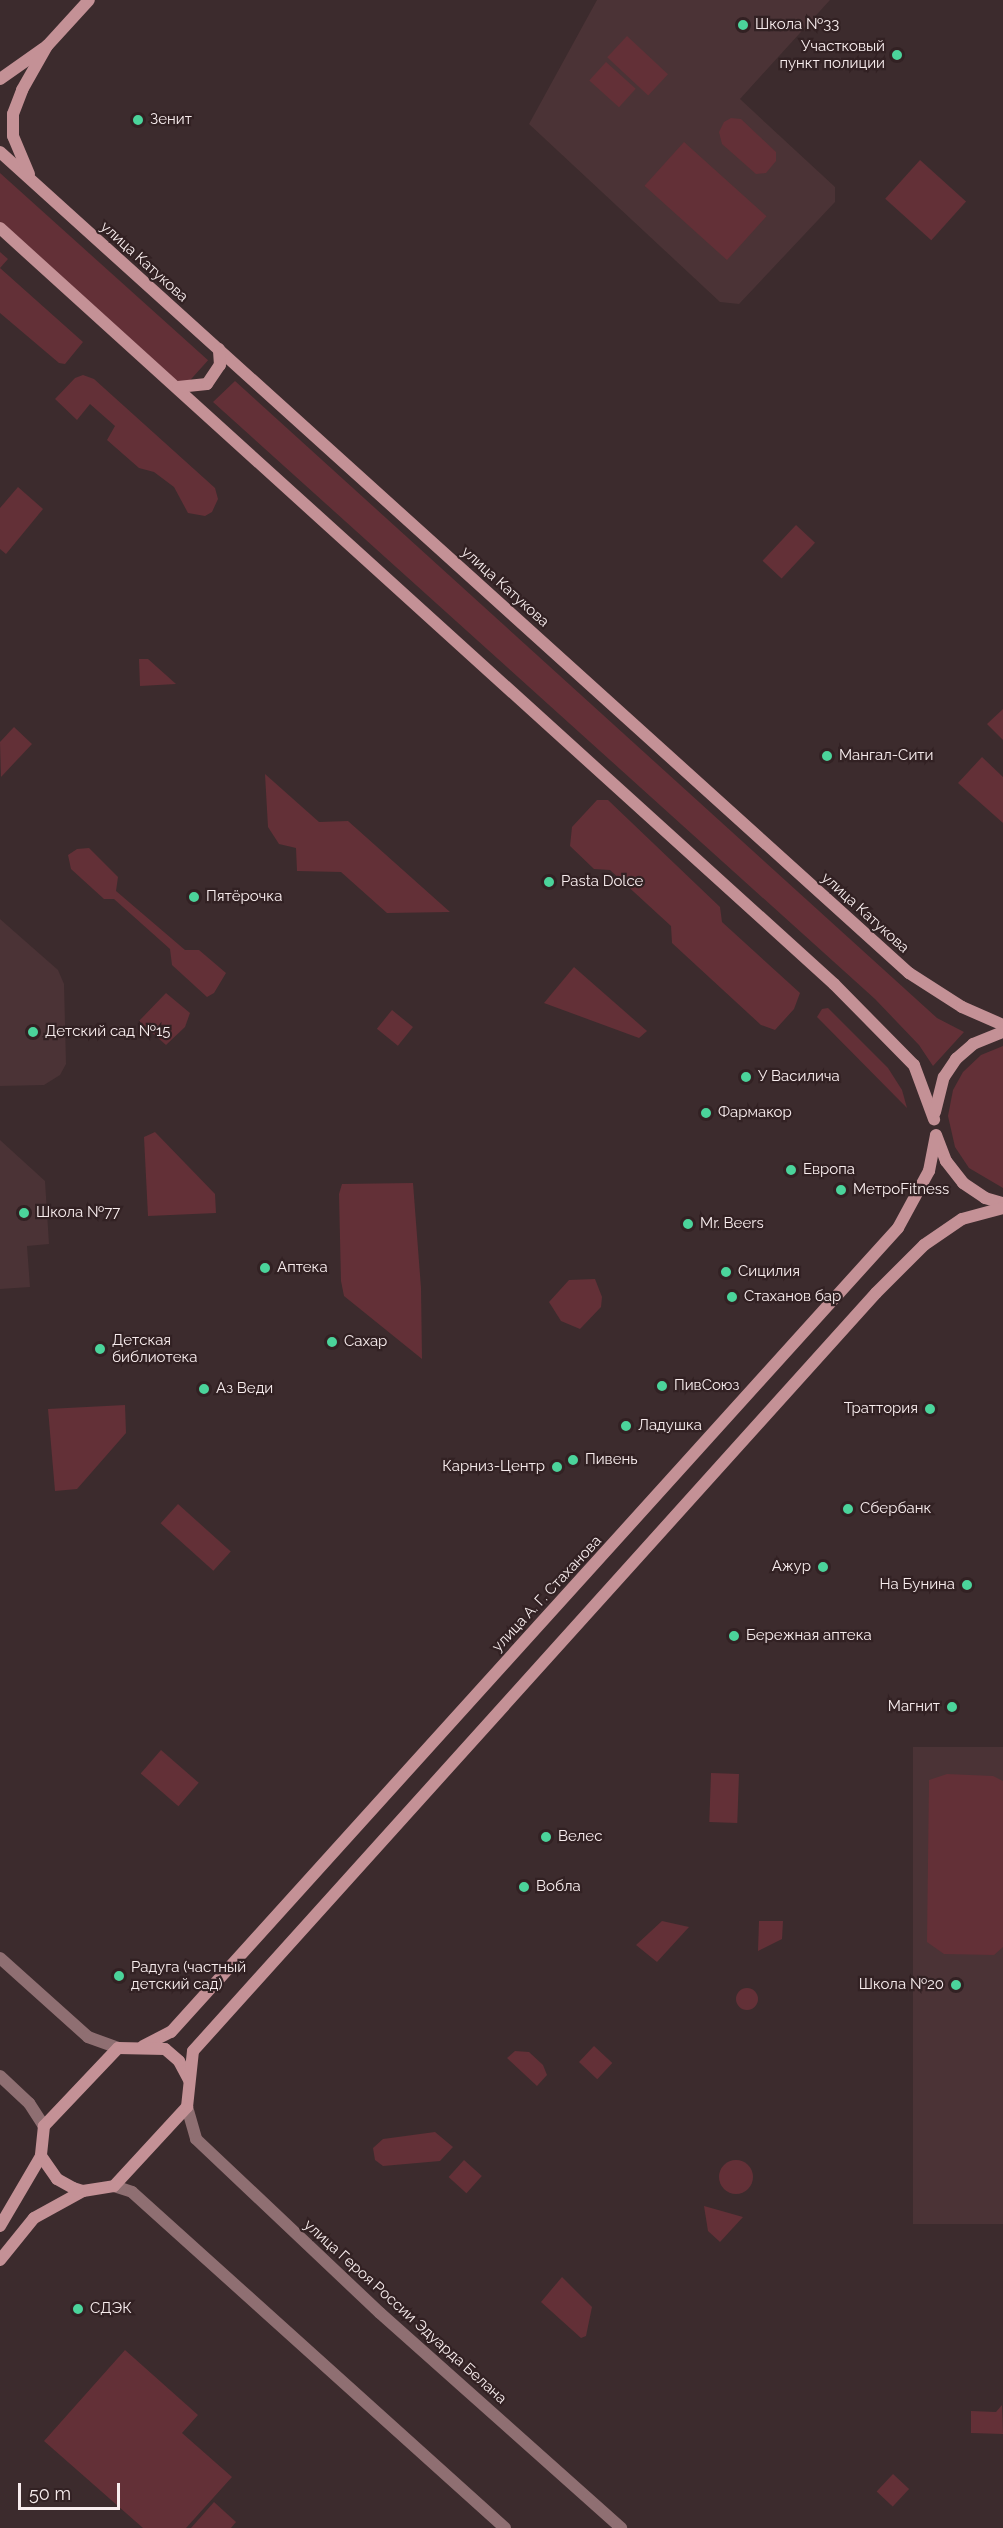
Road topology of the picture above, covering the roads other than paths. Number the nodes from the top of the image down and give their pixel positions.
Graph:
1 (89, 0) edge
2 (47, 46) junction
3 (0, 79) edge
4 (0, 152) edge
5 (31, 180) junction
6 (0, 228) edge
7 (219, 349) junction
8 (178, 387) junction
9 (1003, 1025) edge
10 (1003, 1032) edge
11 (934, 1119) junction
12 (936, 1136) junction
13 (1003, 1203) edge
14 (1003, 1208) edge
15 (0, 1958) edge
16 (143, 2046) junction
17 (118, 2048) junction
18 (0, 2076) edge
19 (189, 2080) junction
20 (187, 2107) junction
21 (44, 2126) junction
22 (40, 2156) junction
23 (114, 2186) junction
24 (83, 2191) junction
25 (0, 2226) edge
26 (0, 2260) edge
27 (505, 2528) edge
28 (621, 2528) edge

1 - 2 main road
2 - 3 main road
2 - 5 main road
4 - 5 main road, улица Катукова
5 - 7 main road, улица Катукова
6 - 8 main road
7 - 8 main road
7 - 9 main road, улица Катукова
8 - 11 main road
10 - 11 main road
11 - 12 main road
12 - 13 main road
12 - 16 main road, улица А. Г. Стаханова
14 - 19 main road
15 - 17 street
16 - 17 main road
16 - 19 main road
17 - 21 main road
18 - 21 street
19 - 20 main road
20 - 23 main road
20 - 28 street, улица Героя России Эдуарда Белана
21 - 22 main road
22 - 24 main road
22 - 25 main road
23 - 24 main road
23 - 27 street
24 - 26 main road

